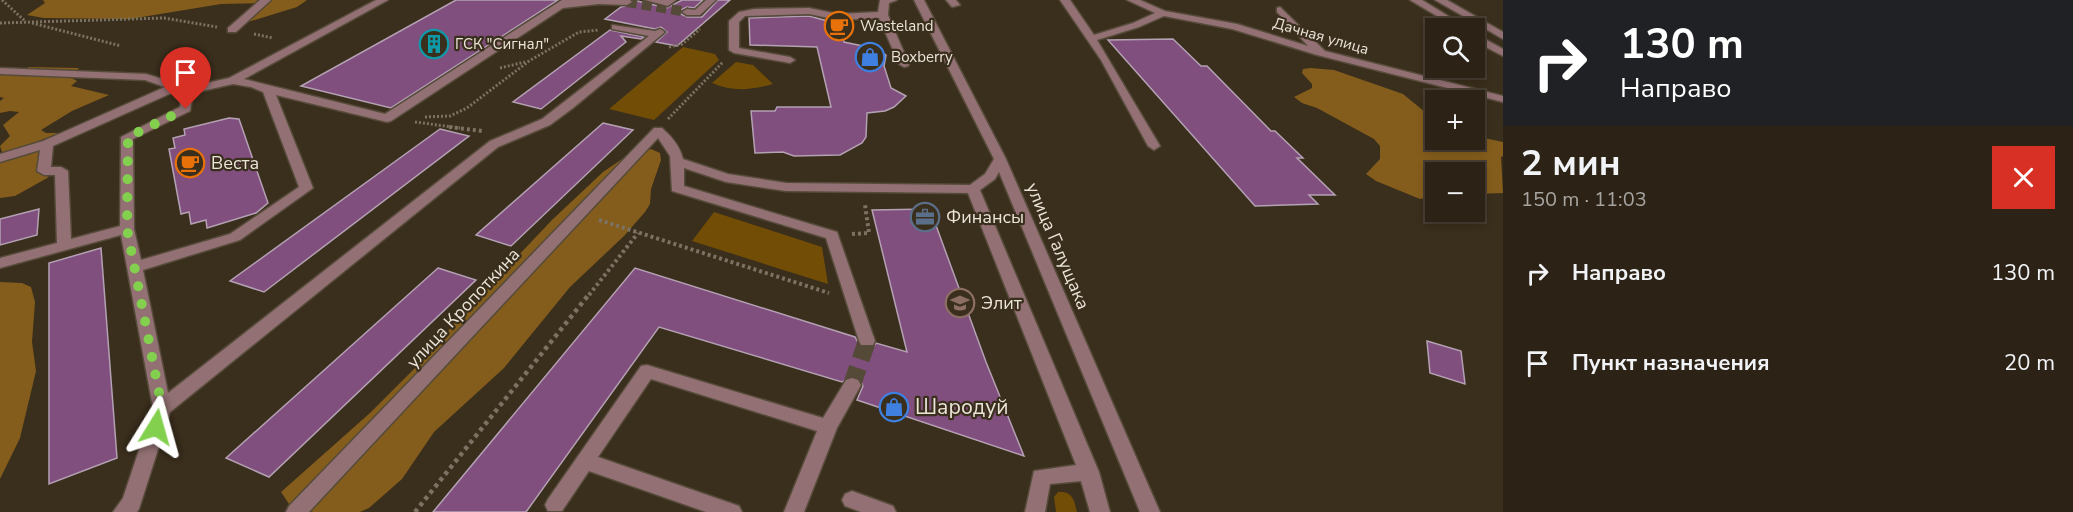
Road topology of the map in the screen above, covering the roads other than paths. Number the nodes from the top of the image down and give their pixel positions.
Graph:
1 (266, 0) edge
2 (383, 0) edge
3 (579, 0) edge
4 (650, 0) edge
5 (671, 0) edge
6 (711, 0) edge
7 (892, 0) edge
8 (919, 0) edge
9 (1065, 0) edge
10 (1132, 0) edge
11 (1415, 0) edge
12 (1440, 0) edge
13 (627, 2) dead end
14 (564, 3) edge
15 (1280, 10) dead end
16 (692, 13) tunnel mouth
17 (1163, 13) junction
18 (883, 15) junction
19 (1445, 18) edge
20 (620, 28) road end
21 (232, 30) road end
22 (1503, 36) edge
23 (1097, 37) dead end
24 (1485, 42) edge
25 (1321, 53) junction
26 (1503, 53) edge
27 (790, 60) dead end
28 (904, 63) dead end
29 (0, 71) edge
30 (233, 81) junction
31 (173, 88) junction
32 (268, 90) junction
33 (188, 91) junction
34 (1502, 95) edge
35 (375, 104) dead end
36 (362, 113) junction
37 (47, 144) junction
38 (1154, 146) dead end
39 (0, 158) edge
40 (1000, 159) junction
41 (679, 162) junction
42 (973, 189) junction
43 (127, 229) junction
44 (64, 245) junction
45 (0, 263) edge
46 (135, 267) junction
47 (867, 341) tunnel mouth
48 (852, 385) tunnel mouth
49 (162, 408) junction
50 (828, 427) junction
51 (585, 461) junction
52 (1089, 472) junction
53 (852, 500) dead end
54 (555, 505) dead end
55 (123, 512) edge
56 (296, 512) edge
57 (732, 512) edge
58 (794, 512) edge
59 (886, 512) edge
60 (1035, 512) edge
61 (1100, 512) edge
62 (1150, 512) edge

1 - 21 street
2 - 30 street
3 - 14 street
4 - 5 street
6 - 16 street
7 - 18 street
8 - 40 street, улица Галущака
9 - 38 street
10 - 17 street, Дачная улица
11 - 19 street
12 - 22 street
13 - 14 street
14 - 36 street
15 - 25 street
17 - 23 street
17 - 25 street, Дачная улица
18 - 27 street
18 - 28 street
20 - 49 street
24 - 26 street
25 - 34 street, Дачная улица
29 - 31 street
30 - 32 street
30 - 33 street
31 - 33 street
31 - 37 street
32 - 36 street
32 - 46 street
33 - 43 street
35 - 36 street
37 - 39 street
37 - 44 street
40 - 42 street
40 - 62 street, улица Галущака
41 - 42 street
41 - 47 street
41 - 56 street, улица Кропоткина
42 - 52 street
43 - 44 street
43 - 46 street
44 - 45 street
46 - 49 street
48 - 50 street
49 - 55 street
50 - 51 street
50 - 58 street
51 - 54 street
51 - 57 street
52 - 60 street
52 - 61 street
53 - 59 street

